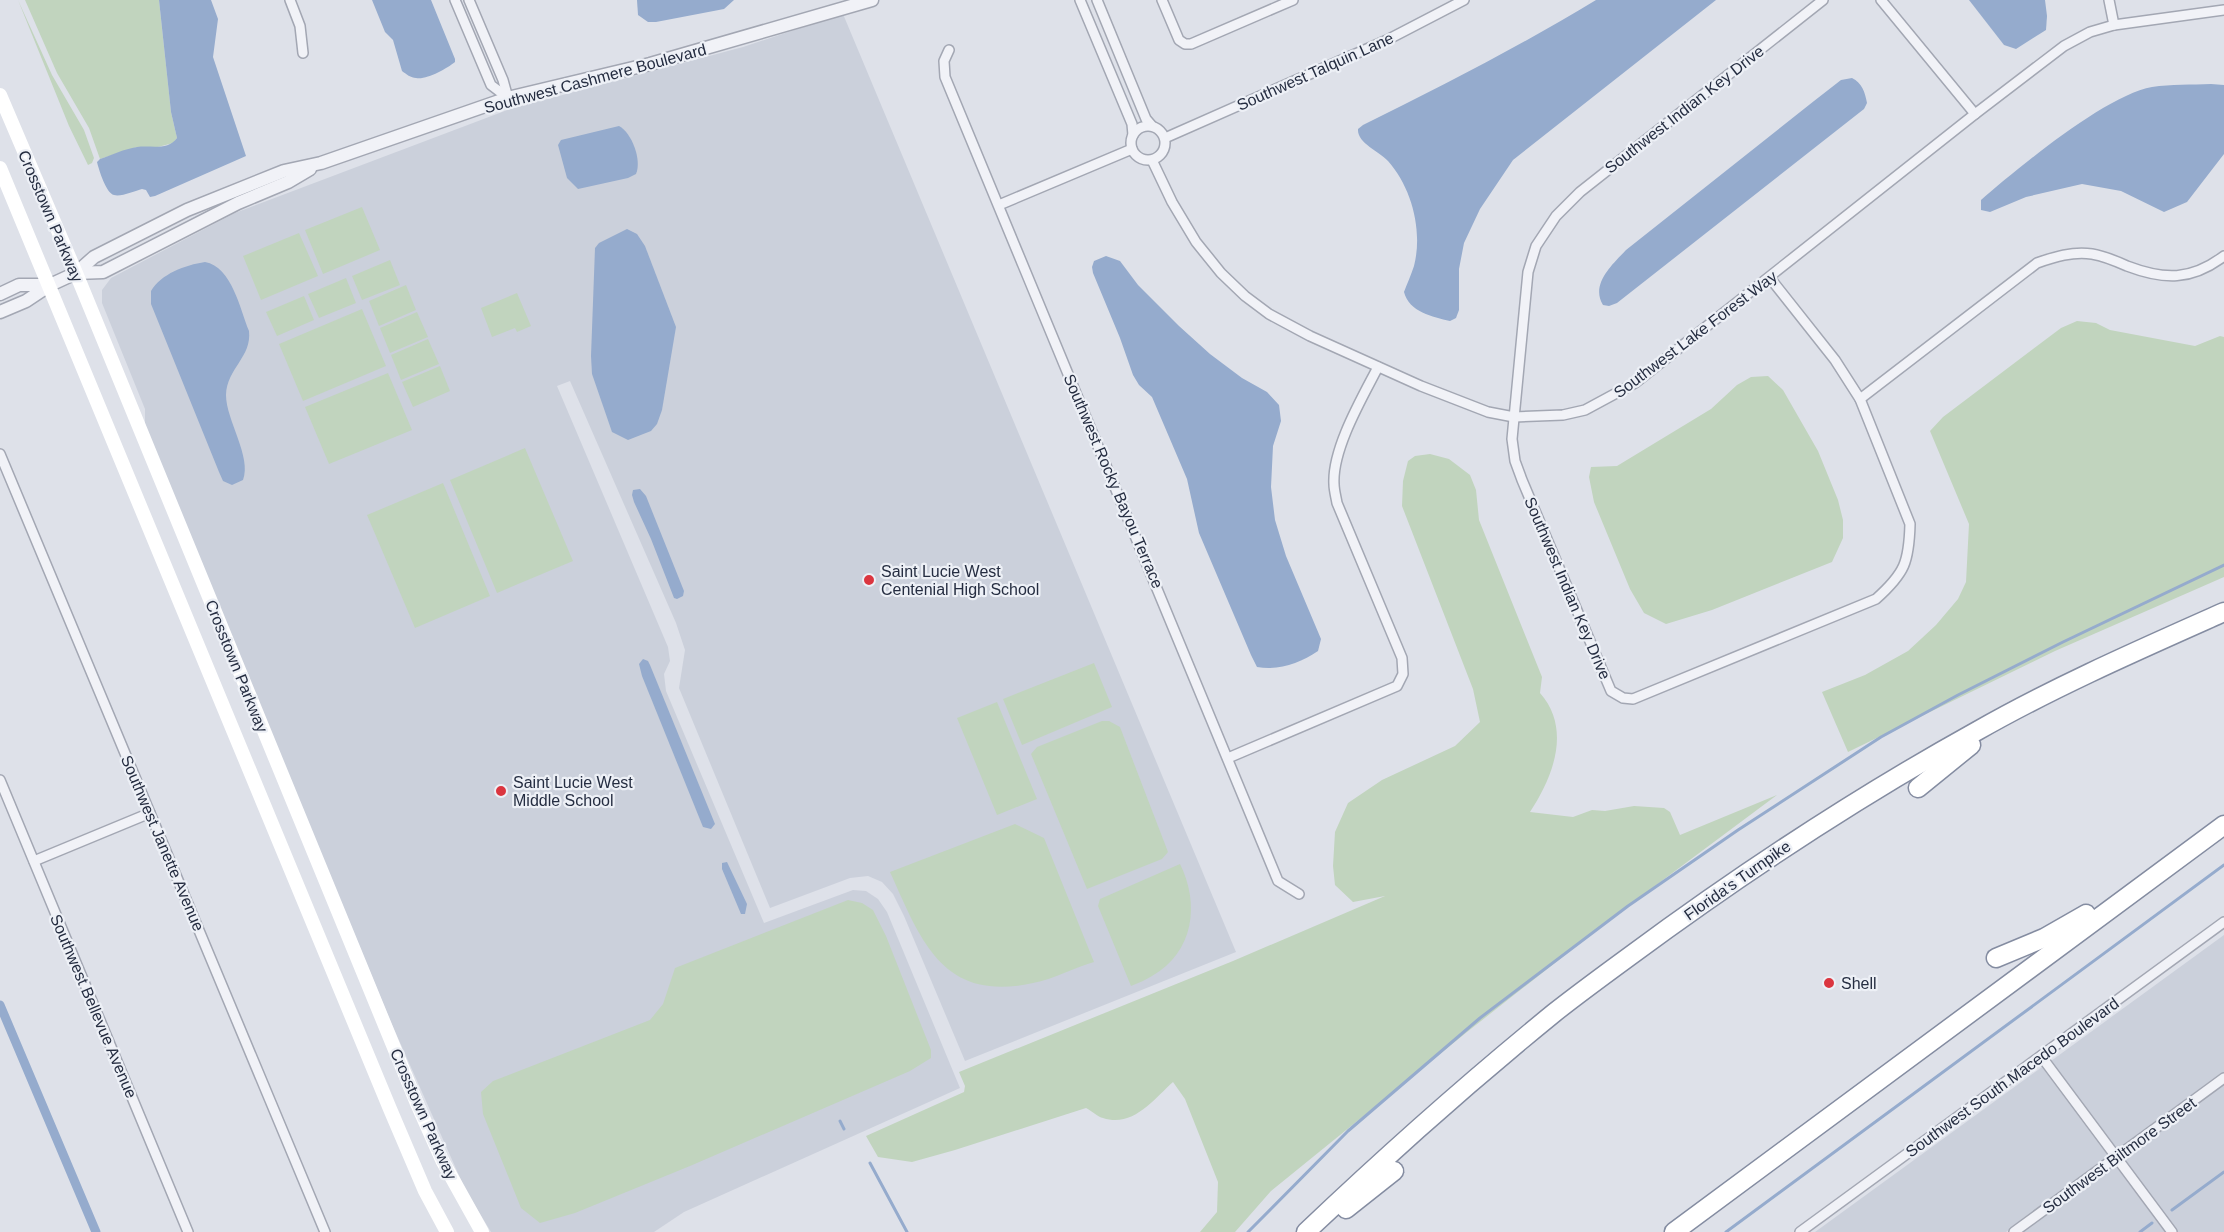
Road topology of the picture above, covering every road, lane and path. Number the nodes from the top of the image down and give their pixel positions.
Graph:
1 (290, 0) edge
2 (455, 0) edge
3 (469, 0) edge
4 (872, 0) edge
5 (1080, 0) edge
6 (1097, 0) edge
7 (1162, 0) edge
8 (1293, 0) edge
9 (1464, 0) edge
10 (1824, 0) edge
11 (1881, 0) edge
12 (2109, 0) edge
13 (2224, 10) edge
14 (2114, 25) junction
15 (1116, 47) junction
16 (949, 50) dead end
17 (303, 53) dead end
18 (1103, 56) junction
19 (0, 95) edge
20 (508, 98) junction
21 (1975, 114) junction
22 (1152, 126) junction
23 (1133, 135) junction
24 (1164, 138) junction
25 (1132, 149) junction
26 (1152, 160) junction
27 (0, 168) edge
28 (999, 205) junction
29 (2224, 256) edge
30 (76, 273) junction
31 (1770, 278) junction
32 (50, 285) junction
33 (0, 294) edge
34 (0, 312) edge
35 (1378, 367) junction
36 (1860, 399) junction
37 (1514, 417) junction
38 (0, 454) edge
39 (2224, 612) edge
40 (2031, 703) junction
41 (1228, 758) junction
42 (0, 780) edge
43 (1918, 788) dead end
44 (150, 813) junction
45 (2224, 825) edge
46 (33, 861) junction
47 (2169, 865) junction
48 (1299, 894) dead end
49 (2224, 922) edge
50 (1996, 958) dead end
51 (2041, 1056) junction
52 (2224, 1078) edge
53 (2115, 1157) junction
54 (1394, 1171) dead end
55 (188, 1232) edge
56 (325, 1232) edge
57 (447, 1232) edge
58 (482, 1232) edge
59 (1306, 1232) edge
60 (1320, 1232) edge
61 (1674, 1232) edge
62 (1800, 1232) edge
63 (2014, 1232) edge
64 (2172, 1232) edge

1 - 17 street
2 - 20 street
3 - 20 street
4 - 20 street, Southwest Cashmere Boulevard
5 - 18 street
6 - 15 street
7 - 8 street
9 - 24 street, Southwest Talquin Lane
10 - 37 street, Southwest Indian Key Drive
11 - 21 street
12 - 14 street
13 - 14 street, Southwest Lake Forest Way
14 - 21 street, Southwest Lake Forest Way
15 - 18 street
15 - 22 street
16 - 28 street, Southwest Rocky Bayou Terrace
18 - 23 street
19 - 30 main road, Crosstown Parkway
20 - 30 street, Southwest Cashmere Boulevard
21 - 31 street, Southwest Lake Forest Way
22 - 23 street
22 - 24 street
23 - 25 street
24 - 26 street
25 - 26 street
25 - 28 street
26 - 35 street, Southwest Lake Forest Way
27 - 32 main road, Crosstown Parkway
28 - 41 street, Southwest Rocky Bayou Terrace
29 - 36 street
30 - 32 street, Southwest Cashmere Boulevard
30 - 58 main road, Crosstown Parkway
31 - 36 street, Southwest Indian Key Drive
31 - 37 street, Southwest Lake Forest Way
32 - 33 street, Southwest Cashmere Boulevard
32 - 34 street, Southwest Cashmere Boulevard
32 - 57 main road, Crosstown Parkway
35 - 37 street, Southwest Lake Forest Way
35 - 41 street
36 - 37 street, Southwest Indian Key Drive
38 - 44 street, Southwest Janette Avenue
39 - 40 highway, Florida's Turnpike
40 - 43 highway
40 - 59 highway, Florida's Turnpike
41 - 48 street, Southwest Rocky Bayou Terrace
42 - 46 street, Southwest Bellevue Avenue
44 - 46 street
44 - 56 street, Southwest Janette Avenue
45 - 47 highway
46 - 55 street, Southwest Bellevue Avenue
47 - 50 highway
47 - 61 highway
49 - 51 street, Southwest South Macedo Boulevard
51 - 53 street
51 - 62 street, Southwest South Macedo Boulevard
52 - 53 street, Southwest Biltmore Street
53 - 63 street, Southwest Biltmore Street
53 - 64 street
54 - 60 highway

